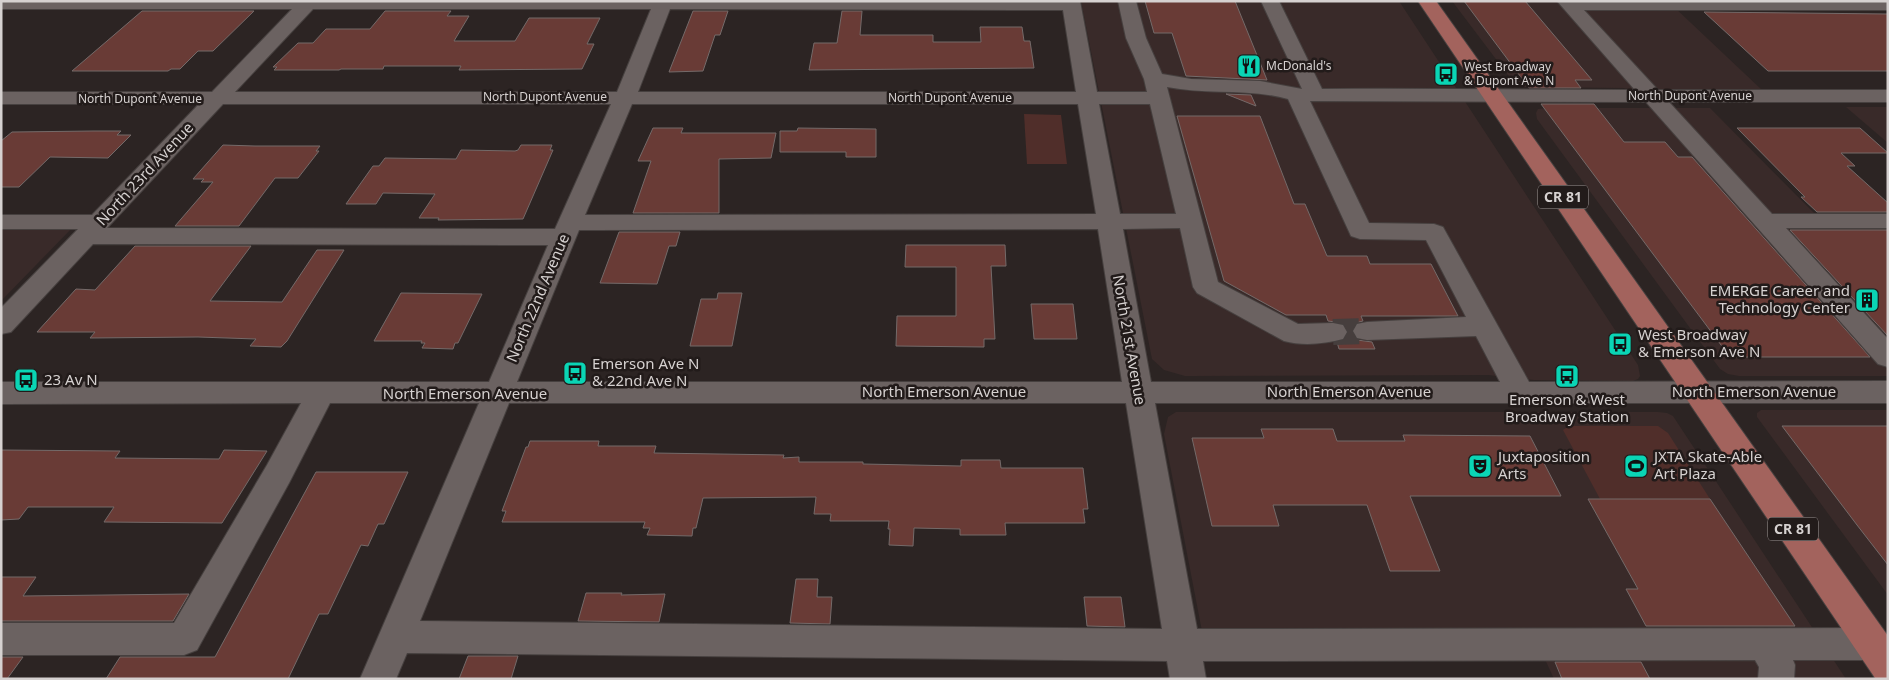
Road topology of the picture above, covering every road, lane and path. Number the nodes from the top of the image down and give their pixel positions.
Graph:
1 (1127, 1) edge
2 (1270, 1) edge
3 (1427, 1) edge
4 (309, 2) edge
5 (1, 3) edge
6 (664, 3) edge
7 (1072, 3) edge
8 (1568, 3) edge
9 (1888, 4) edge
10 (1156, 88) junction
11 (1306, 95) junction
12 (1650, 95) junction
13 (1493, 96) junction
14 (1888, 96) edge
15 (626, 97) junction
16 (1, 98) edge
17 (1088, 98) junction
18 (215, 99) junction
19 (1190, 221) junction
20 (1764, 221) junction
21 (1888, 221) edge
22 (1, 222) edge
23 (1109, 222) junction
24 (93, 229) junction
25 (567, 230) junction
26 (1, 325) edge
27 (1484, 326) junction
28 (1367, 331) tunnel mouth
29 (1333, 332) tunnel mouth
30 (1888, 357) edge
31 (1138, 392) junction
32 (1520, 392) junction
33 (1699, 392) junction
34 (1888, 392) edge
35 (1, 393) edge
36 (321, 393) junction
37 (498, 394) junction
38 (395, 637) junction
39 (1, 640) edge
40 (1181, 645) junction
41 (1880, 655) edge
42 (1779, 667) edge
43 (378, 679) edge
44 (1188, 679) edge

1 - 10 street
2 - 11 street
3 - 13 main road, CR 81
4 - 5 street
4 - 6 street
4 - 18 street, North 23rd Avenue
6 - 7 street
6 - 15 street, North 22nd Avenue
7 - 17 street, North 21st Avenue
8 - 9 street
8 - 12 street
10 - 11 street, North Dupont Avenue
10 - 17 street, North Dupont Avenue
10 - 19 street
11 - 13 street, North Dupont Avenue
11 - 27 street
12 - 13 street, North Dupont Avenue
12 - 14 street, North Dupont Avenue
12 - 20 street
13 - 33 main road, CR 81
15 - 17 street, North Dupont Avenue
15 - 18 street, North Dupont Avenue
15 - 25 street, North 22nd Avenue
16 - 18 street, North Dupont Avenue
17 - 23 street, North 21st Avenue
18 - 24 street, North 23rd Avenue
19 - 23 street
19 - 29 street
20 - 21 street
20 - 30 street
22 - 24 street
23 - 25 street
23 - 31 street, North 21st Avenue
24 - 25 street
24 - 26 street, North 23rd Avenue
25 - 37 street, North 22nd Avenue
27 - 28 street
27 - 32 street
31 - 32 street, North Emerson Avenue
31 - 37 street, North Emerson Avenue
31 - 40 street, North 21st Avenue
32 - 33 street, North Emerson Avenue
33 - 34 street, North Emerson Avenue
33 - 41 main road, CR 81
35 - 36 street, North Emerson Avenue
36 - 37 street, North Emerson Avenue
36 - 39 street
37 - 38 street, North 22nd Avenue
38 - 40 street
38 - 43 street, North 22nd Avenue
40 - 42 street
40 - 44 street, North 21st Avenue
41 - 42 street

